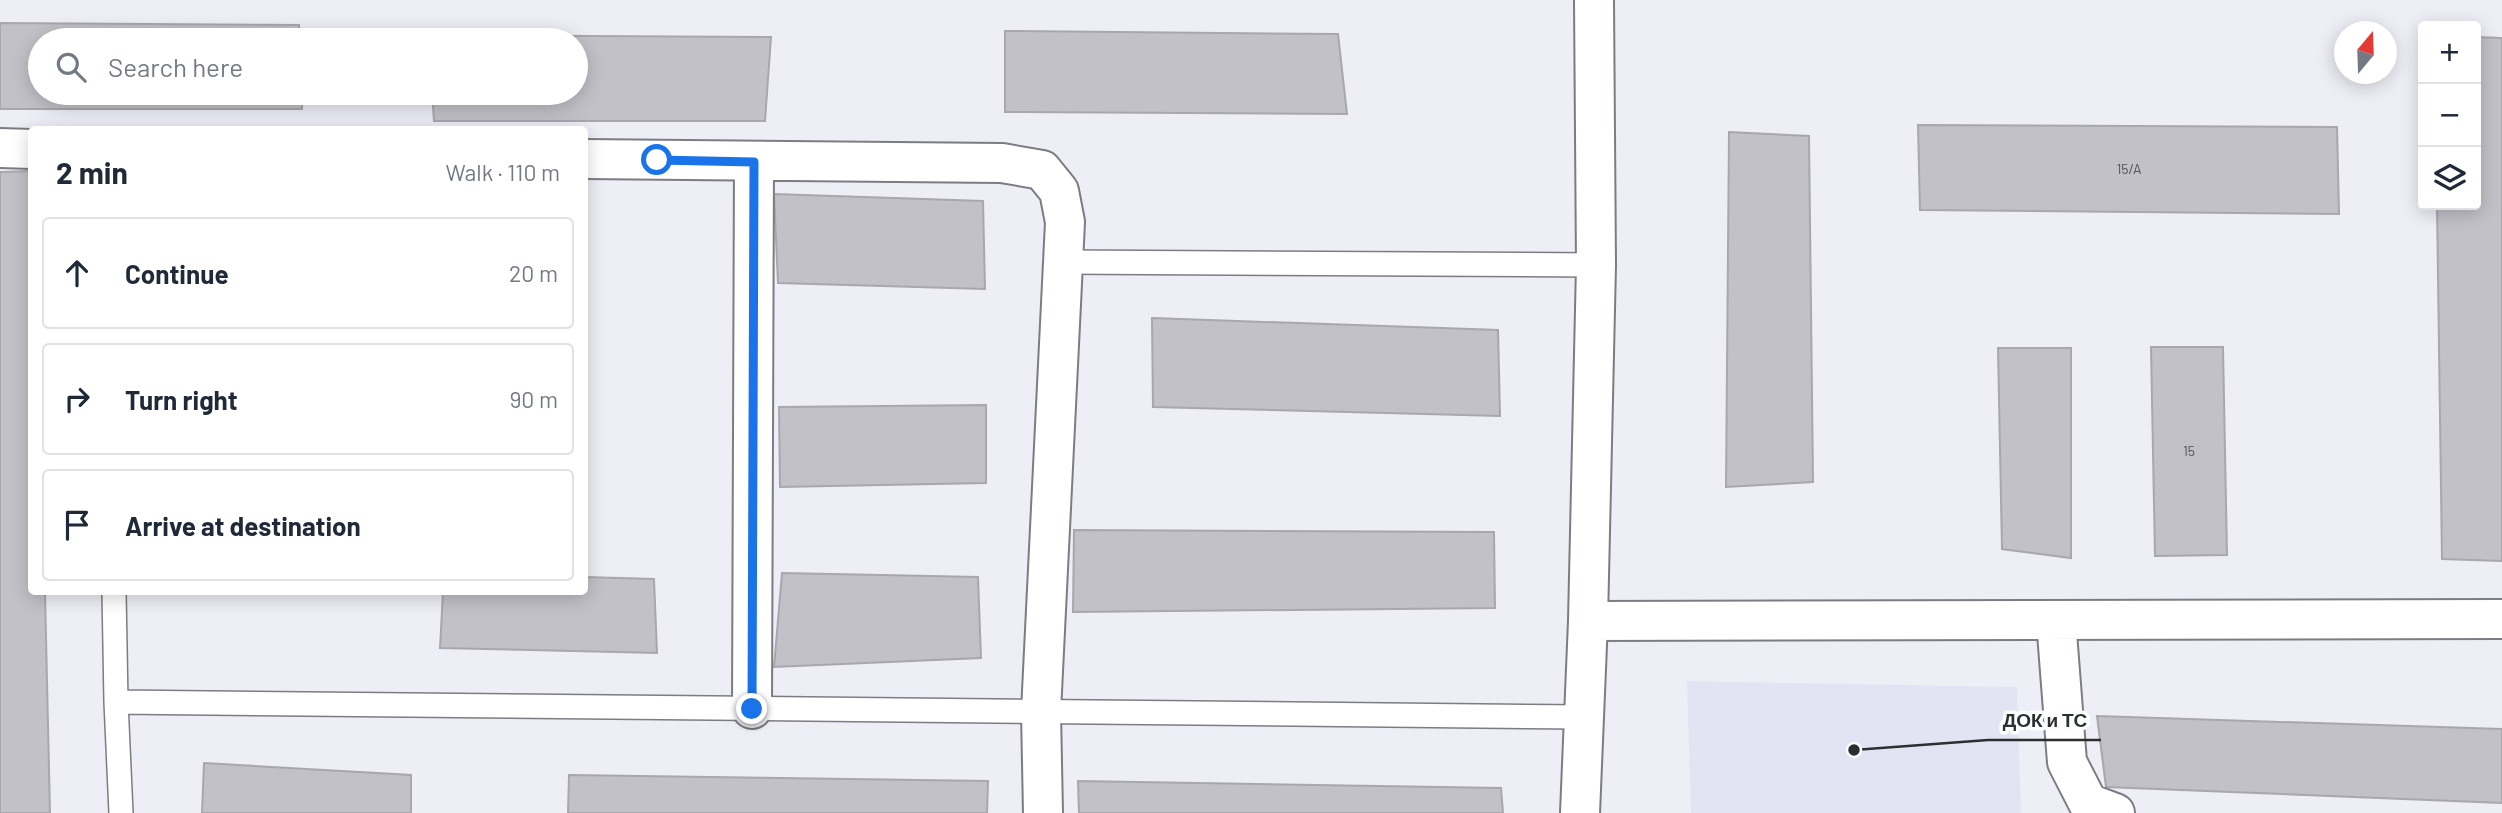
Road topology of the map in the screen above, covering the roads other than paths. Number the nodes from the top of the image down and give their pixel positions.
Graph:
1 (1594, 0) edge
2 (0, 148) edge
3 (28, 149) edge
4 (588, 159) edge
5 (754, 162) junction
6 (1063, 262) junction
7 (1596, 265) junction
8 (114, 595) edge
9 (2502, 619) edge
10 (2056, 620) junction
11 (1588, 621) junction
12 (116, 702) junction
13 (752, 709) junction
14 (1041, 712) junction
15 (1584, 717) junction
16 (121, 813) edge
17 (1043, 813) edge
18 (1580, 813) edge
19 (2115, 813) edge

1 - 7 street
2 - 3 street
4 - 5 street
5 - 6 street
5 - 13 street
6 - 7 lane
6 - 14 street
7 - 11 street
8 - 12 lane
9 - 10 street
10 - 11 street
10 - 19 street
11 - 15 street
12 - 13 lane
12 - 16 lane
13 - 14 lane
14 - 15 lane
14 - 17 street
15 - 18 street

